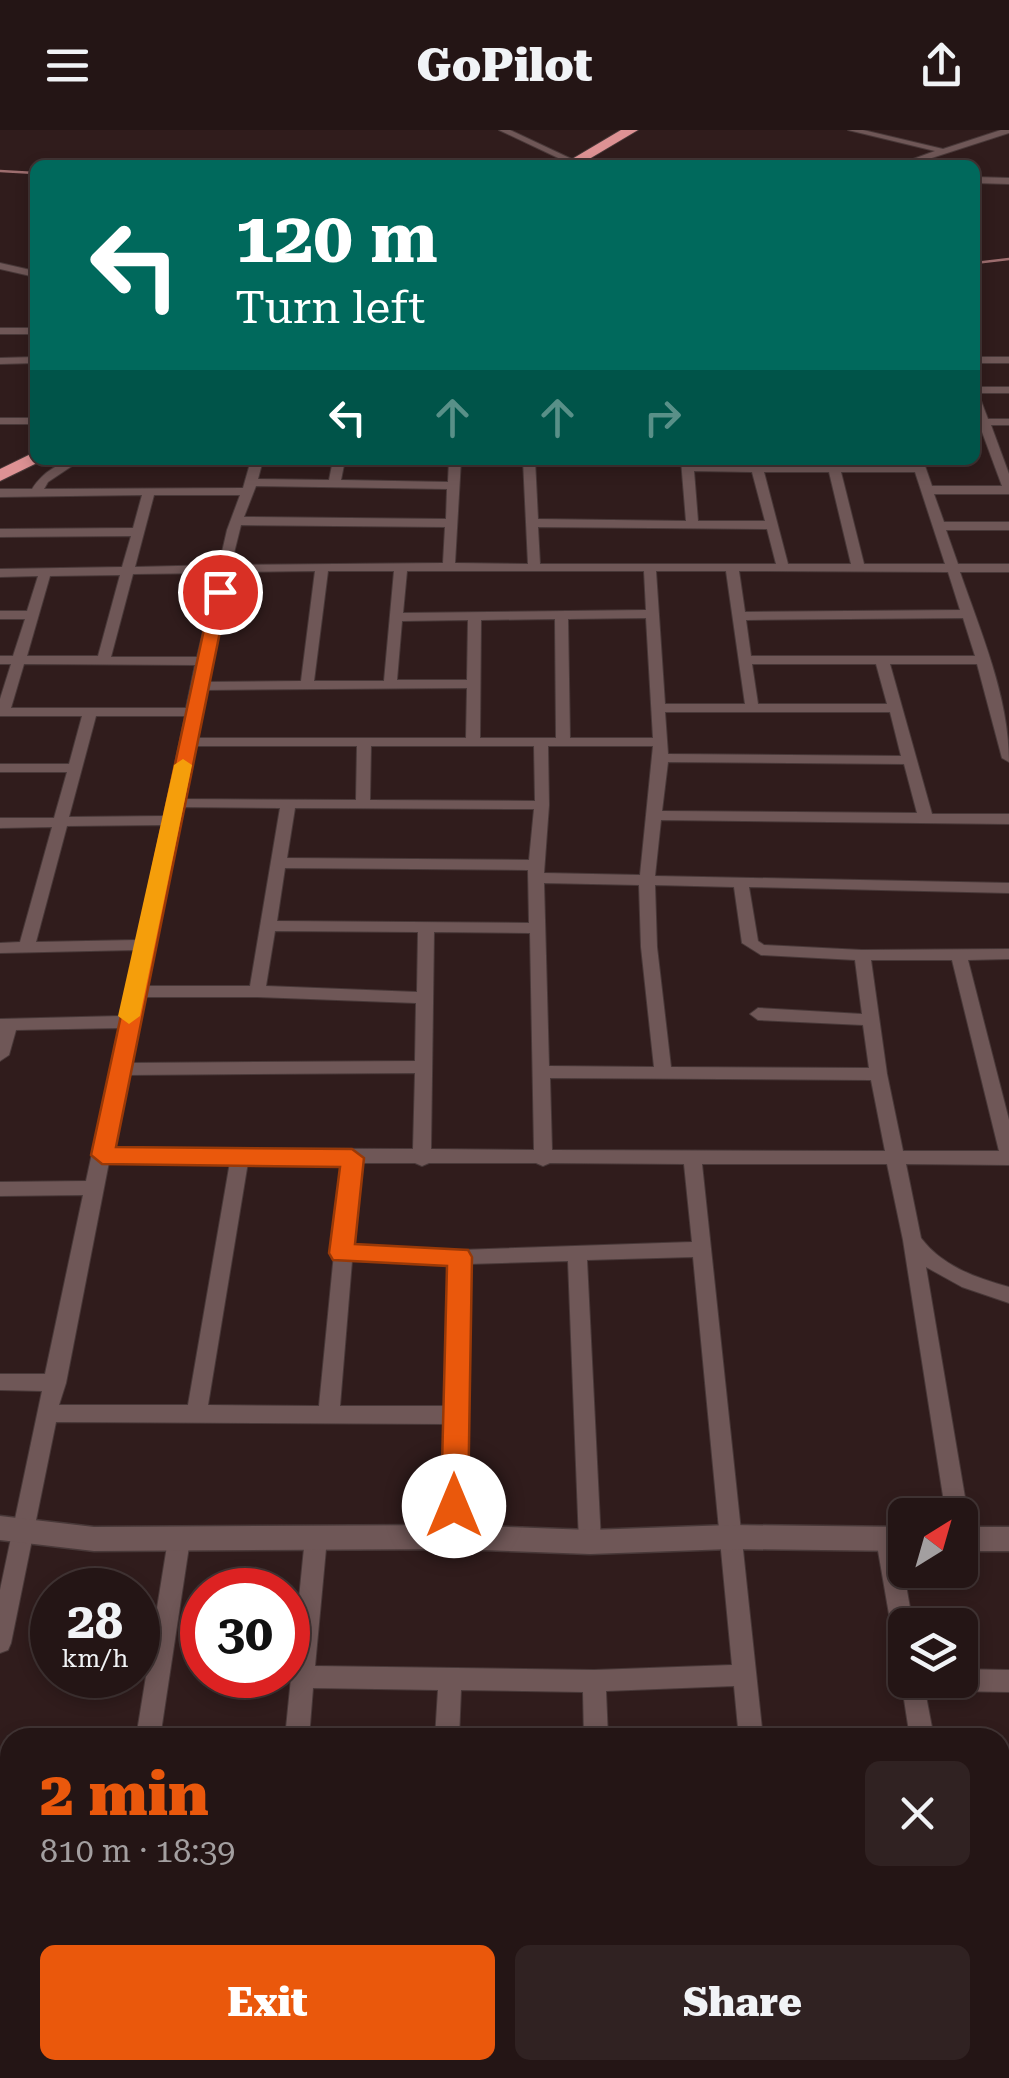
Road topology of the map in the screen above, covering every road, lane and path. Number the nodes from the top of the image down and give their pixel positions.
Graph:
1 (503, 130) edge
2 (631, 130) edge
3 (852, 130) edge
4 (1009, 130) edge
5 (941, 150) junction
6 (566, 160) edge
7 (577, 160) edge
8 (914, 160) edge
9 (980, 180) edge
10 (1009, 181) edge
11 (0, 266) edge
12 (30, 273) edge
13 (30, 330) edge
14 (0, 331) edge
15 (0, 360) edge
16 (30, 360) edge
17 (980, 360) edge
18 (1009, 360) edge
19 (980, 390) edge
20 (1009, 390) edge
21 (980, 411) edge
22 (30, 417) edge
23 (0, 421) edge
24 (984, 422) junction
25 (1009, 422) edge
26 (1003, 456) edge
27 (30, 462) edge
28 (66, 465) edge
29 (255, 465) edge
30 (338, 465) edge
31 (454, 465) edge
32 (529, 465) edge
33 (688, 465) edge
34 (705, 465) edge
35 (897, 465) edge
36 (918, 465) edge
37 (757, 468) junction
38 (834, 468) junction
39 (334, 484) junction
40 (249, 486) junction
41 (452, 486) junction
42 (1, 488) edge
43 (926, 490) junction
44 (1009, 490) edge
45 (149, 492) junction
46 (36, 493) junction
47 (0, 508) edge
48 (236, 521) junction
49 (450, 523) junction
50 (534, 523) junction
51 (692, 524) junction
52 (772, 525) junction
53 (937, 526) junction
54 (1009, 526) edge
55 (139, 532) junction
56 (0, 533) edge
57 (322, 567) junction
58 (401, 567) junction
59 (732, 567) junction
60 (783, 567) junction
61 (858, 567) junction
62 (449, 568) junction
63 (534, 568) junction
64 (650, 568) junction
65 (952, 568) junction
66 (1009, 568) edge
67 (226, 570) junction
68 (128, 571) junction
69 (0, 573) edge
70 (45, 573) junction
71 (0, 614) edge
72 (653, 614) junction
73 (968, 614) junction
74 (34, 615) junction
75 (475, 615) junction
76 (560, 615) junction
77 (739, 616) junction
78 (397, 617) junction
79 (104, 658) junction
80 (0, 660) edge
81 (20, 660) junction
82 (745, 660) junction
83 (882, 660) junction
84 (983, 660) junction
85 (203, 661) junction
86 (390, 684) junction
87 (473, 684) junction
88 (199, 686) junction
89 (307, 686) junction
90 (992, 690) junction
91 (1009, 690) edge
92 (659, 708) junction
93 (752, 708) junction
94 (895, 708) junction
95 (1, 712) edge
96 (90, 712) junction
97 (194, 712) junction
98 (473, 740) junction
99 (364, 741) junction
100 (541, 741) junction
101 (563, 741) junction
102 (188, 742) junction
103 (1007, 742) edge
104 (660, 750) junction
105 (1009, 758) edge
106 (908, 760) junction
107 (0, 768) edge
108 (73, 768) junction
109 (363, 803) junction
110 (288, 804) junction
111 (542, 805) junction
112 (173, 811) junction
113 (654, 816) junction
114 (1009, 818) edge
115 (926, 819) junction
116 (60, 821) junction
117 (0, 823) edge
118 (280, 863) junction
119 (536, 872) junction
120 (647, 881) junction
121 (741, 884) junction
122 (1009, 888) edge
123 (268, 926) junction
124 (426, 927) junction
125 (537, 928) junction
126 (145, 946) junction
127 (27, 947) junction
128 (0, 948) edge
129 (1009, 954) edge
130 (862, 955) junction
131 (959, 956) junction
132 (257, 991) junction
133 (134, 992) junction
134 (422, 998) junction
135 (758, 1014) dead end
136 (871, 1020) junction
137 (128, 1022) junction
138 (5, 1025) edge
139 (0, 1055) edge
140 (422, 1068) junction
141 (120, 1070) junction
142 (543, 1072) junction
143 (662, 1073) junction
144 (878, 1074) junction
145 (102, 1155) junction
146 (1009, 1156) edge
147 (240, 1157) junction
148 (352, 1158) junction
149 (895, 1158) junction
150 (422, 1159) junction
151 (543, 1159) junction
152 (693, 1160) junction
153 (96, 1188) junction
154 (0, 1189) edge
155 (912, 1240) junction
156 (704, 1249) junction
157 (577, 1252) junction
158 (342, 1253) junction
159 (459, 1257) junction
160 (1009, 1295) edge
161 (0, 1382) edge
162 (56, 1382) junction
163 (198, 1411) junction
164 (329, 1412) junction
165 (49, 1413) junction
166 (455, 1414) junction
167 (954, 1498) edge
168 (12, 1530) edge
169 (454, 1537) junction
170 (316, 1538) junction
171 (730, 1538) junction
172 (888, 1539) edge
173 (978, 1539) edge
174 (1009, 1539) edge
175 (179, 1540) junction
176 (590, 1542) junction
177 (310, 1607) edge
178 (0, 1643) edge
179 (310, 1676) edge
180 (744, 1676) junction
181 (450, 1680) junction
182 (978, 1680) edge
183 (1009, 1680) edge
184 (594, 1681) junction
185 (302, 1698) edge
186 (915, 1698) edge
187 (150, 1728) edge
188 (298, 1728) edge
189 (448, 1728) edge
190 (596, 1728) edge
191 (750, 1728) edge
192 (920, 1728) edge

1 - 6 street
2 - 7 highway
3 - 5 street
4 - 5 street
5 - 8 street
9 - 10 street
11 - 12 street
13 - 14 street
15 - 16 street
17 - 18 street
19 - 20 street
21 - 24 street
22 - 23 street
24 - 25 street
24 - 26 street
26 - 44 street
27 - 42 highway
28 - 46 street
29 - 40 street
30 - 39 street
31 - 41 street
32 - 50 street
33 - 51 street
34 - 37 street
35 - 38 street
36 - 43 street
37 - 38 street
37 - 52 street
38 - 61 street
39 - 40 street
39 - 41 street
40 - 45 street
40 - 48 street
41 - 49 street
42 - 46 street
42 - 47 street
43 - 44 street
43 - 53 street
45 - 46 street
45 - 55 street
48 - 49 street
48 - 67 street
49 - 62 street
50 - 51 street
50 - 63 street
51 - 52 street
52 - 60 street
53 - 54 street
53 - 65 street
55 - 56 street
55 - 68 street
57 - 58 street
57 - 67 street
57 - 89 street
58 - 62 street
58 - 78 street
59 - 60 street
59 - 64 street
59 - 77 street
60 - 61 street
61 - 65 street
62 - 63 street
63 - 64 street
64 - 72 street
65 - 66 street
65 - 73 street
67 - 68 street
67 - 85 street
68 - 70 street
68 - 79 street
69 - 70 street
70 - 74 street
71 - 74 street
72 - 76 street
72 - 92 street
73 - 77 street
73 - 84 street
74 - 81 street
75 - 76 street
75 - 78 street
75 - 87 street
76 - 101 street
77 - 82 street
78 - 86 street
79 - 81 street
79 - 85 street
80 - 81 street
81 - 95 street
82 - 83 street
82 - 93 street
83 - 84 street
83 - 94 street
84 - 90 street
85 - 88 street
86 - 87 street
86 - 89 street
87 - 98 street
88 - 89 street
88 - 97 street
90 - 91 street
90 - 103 street
92 - 93 street
92 - 104 street
93 - 94 street
94 - 106 street
95 - 96 street
96 - 97 street
96 - 108 street
97 - 102 street
98 - 99 street
98 - 100 street
99 - 102 street
99 - 109 street
100 - 101 street
100 - 111 street
101 - 104 street
102 - 112 street
103 - 105 street
104 - 106 street
104 - 113 street
106 - 115 street
107 - 108 street
108 - 116 street
109 - 110 street
109 - 111 street
110 - 112 street
110 - 118 street
111 - 119 street
112 - 116 street
112 - 126 street
113 - 115 street
113 - 120 street
114 - 115 street
116 - 117 street
116 - 127 street
118 - 119 street
118 - 123 street
119 - 120 street
119 - 125 street
120 - 121 street
120 - 143 street
121 - 122 street
121 - 130 street
123 - 124 street
123 - 132 street
124 - 125 street
124 - 134 street
125 - 142 street
126 - 127 street
126 - 133 street
127 - 128 street
129 - 131 street
130 - 131 street
130 - 136 street
131 - 146 street
132 - 133 street
132 - 134 street
133 - 137 street
134 - 140 street
135 - 136 street
136 - 144 street
137 - 138 street
137 - 141 street
138 - 139 street
140 - 141 street
140 - 150 street
141 - 145 street
142 - 143 street
142 - 151 street
143 - 144 street
144 - 149 street
145 - 147 street
145 - 153 street
146 - 149 street
147 - 148 street
147 - 163 street
148 - 150 street
148 - 158 street
149 - 152 street
149 - 155 street
150 - 151 street
151 - 152 street
152 - 156 street
153 - 154 street
153 - 162 street
155 - 160 street
155 - 167 street
156 - 157 street
156 - 171 street
157 - 159 street
157 - 176 street
158 - 159 street
158 - 164 street
159 - 166 street
161 - 162 street
162 - 165 street
163 - 164 street
163 - 165 street
164 - 166 street
165 - 168 street
166 - 169 street
168 - 175 street
168 - 178 street
169 - 170 street
169 - 176 street
170 - 175 street
170 - 177 street
171 - 172 street
171 - 176 street
171 - 180 street
173 - 174 street
175 - 187 street
179 - 181 street
180 - 184 street
180 - 191 street
181 - 184 street
181 - 189 street
182 - 183 street
184 - 190 street
185 - 188 street
186 - 192 street

